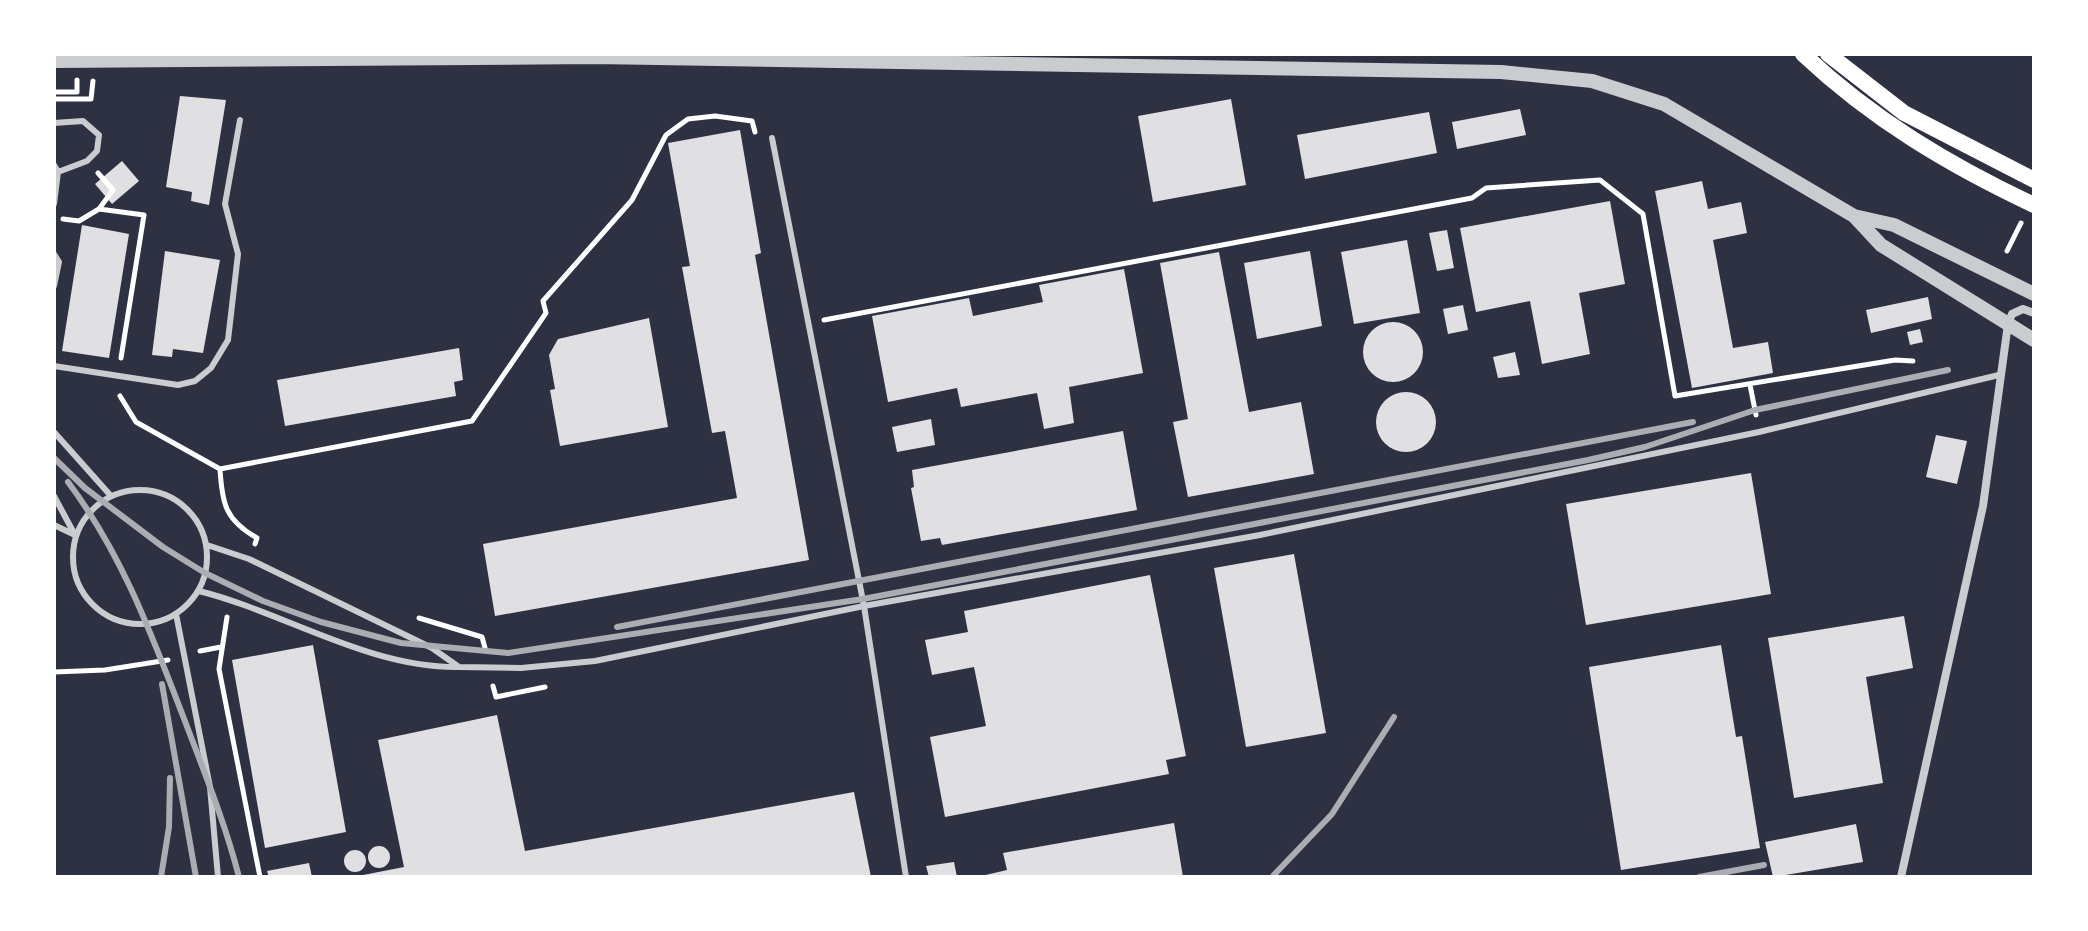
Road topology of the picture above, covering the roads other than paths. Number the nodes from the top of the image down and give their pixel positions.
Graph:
1 (1803, 54) edge
2 (1828, 54) edge
3 (54, 61) edge
4 (240, 120) dead end
5 (54, 123) edge
6 (772, 138) dead end
7 (56, 169) edge
8 (2034, 180) edge
9 (54, 204) edge
10 (2034, 205) edge
11 (1854, 216) junction
12 (54, 254) edge
13 (54, 286) edge
14 (2034, 294) edge
15 (2034, 313) edge
16 (2008, 324) junction
17 (2034, 340) edge
18 (54, 366) edge
19 (1999, 375) junction
20 (54, 432) edge
21 (54, 496) edge
22 (111, 496) junction
23 (54, 525) edge
24 (75, 535) junction
25 (207, 545) junction
26 (199, 591) junction
27 (864, 606) junction
28 (176, 614) junction
29 (459, 667) junction
30 (218, 877) edge
31 (906, 877) edge
32 (1901, 877) edge

1 - 10 main road
2 - 8 main road
3 - 11 street
4 - 18 lane
5 - 7 lane
6 - 27 lane
7 - 9 lane
11 - 14 street
11 - 16 street
12 - 13 lane
15 - 16 street
16 - 17 street
16 - 19 street
19 - 27 lane
19 - 32 street
20 - 22 lane
21 - 24 lane
22 - 24 lane
22 - 25 lane
23 - 24 lane
24 - 28 lane
25 - 26 lane
25 - 29 lane
26 - 28 lane
26 - 29 lane
27 - 29 lane
27 - 31 lane
28 - 30 lane

